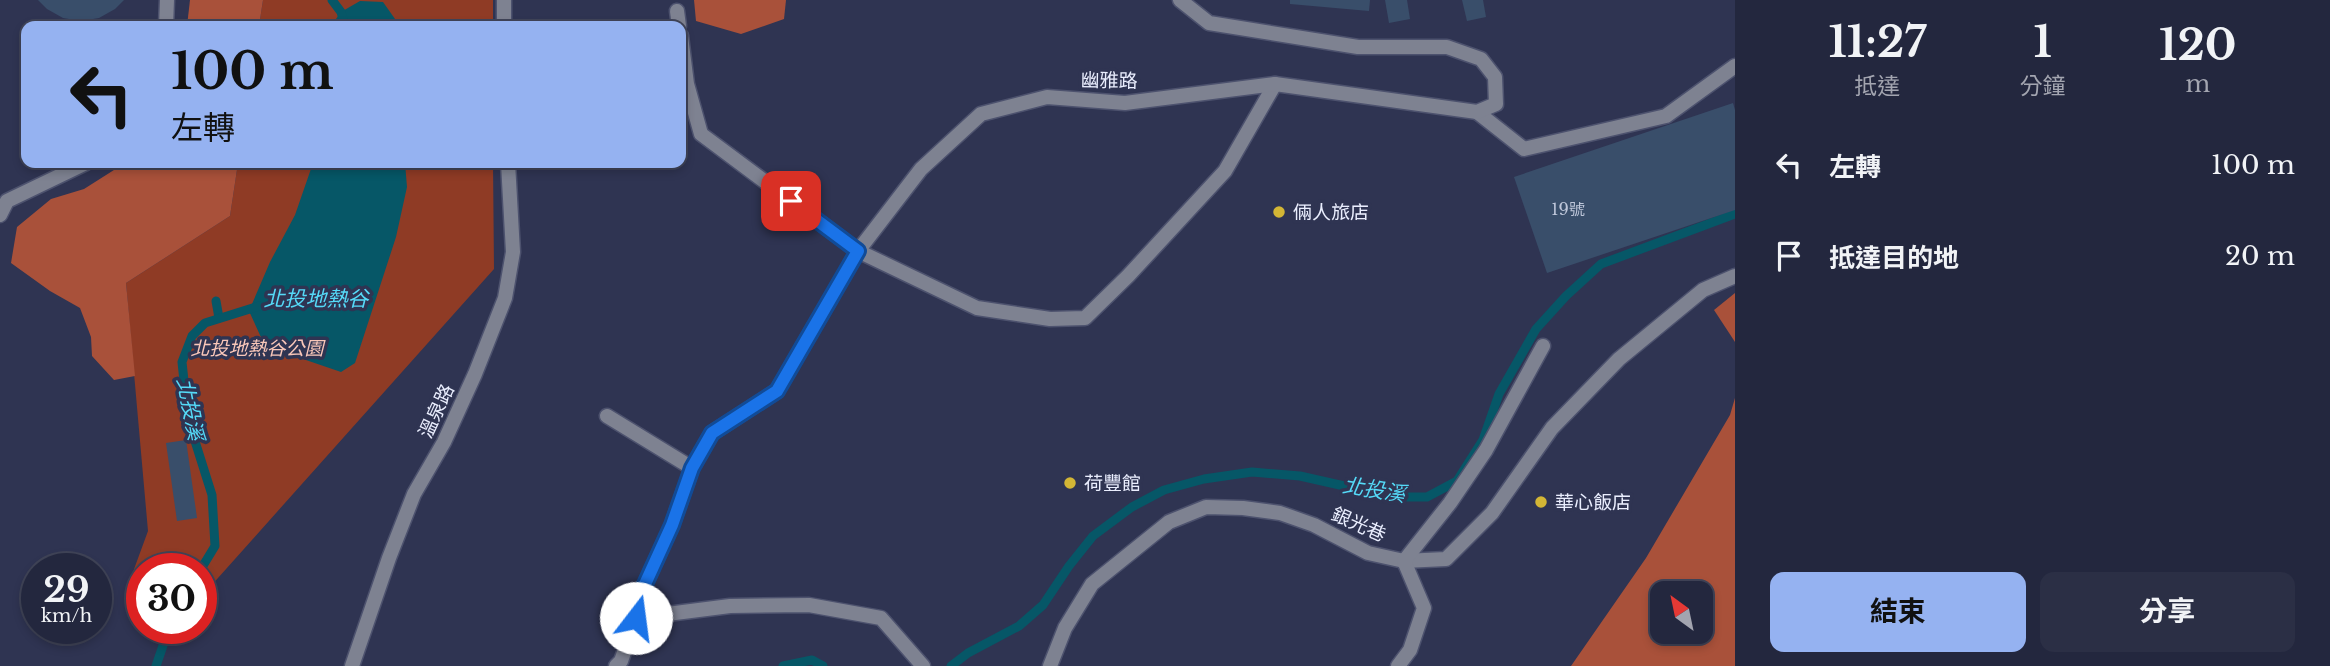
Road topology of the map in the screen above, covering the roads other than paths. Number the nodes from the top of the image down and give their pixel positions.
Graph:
1 (167, 0) edge
2 (504, 0) edge
3 (1180, 0) edge
4 (166, 21) edge
5 (504, 21) edge
6 (1735, 66) edge
7 (686, 76) edge
8 (1276, 84) junction
9 (1477, 112) junction
10 (76, 168) edge
11 (508, 168) edge
12 (0, 215) edge
13 (858, 251) junction
14 (1735, 276) edge
15 (1543, 346) dead end
16 (607, 416) dead end
17 (692, 468) junction
18 (1404, 561) junction
19 (636, 618) junction
20 (352, 666) edge
21 (616, 666) edge
22 (923, 666) edge
23 (1050, 666) edge
24 (1398, 666) edge

1 - 4 street
2 - 5 street
3 - 9 street
6 - 9 street
7 - 13 street
8 - 9 street, 幽雅路
8 - 13 street, 幽雅路
8 - 13 street
10 - 12 street
11 - 20 street, 溫泉路
13 - 17 street, 幽雅路
14 - 18 street, 銀光巷
15 - 18 street
16 - 17 street
17 - 19 street, 幽雅路
18 - 23 street, 銀光巷
18 - 24 street
19 - 21 street
19 - 22 street

